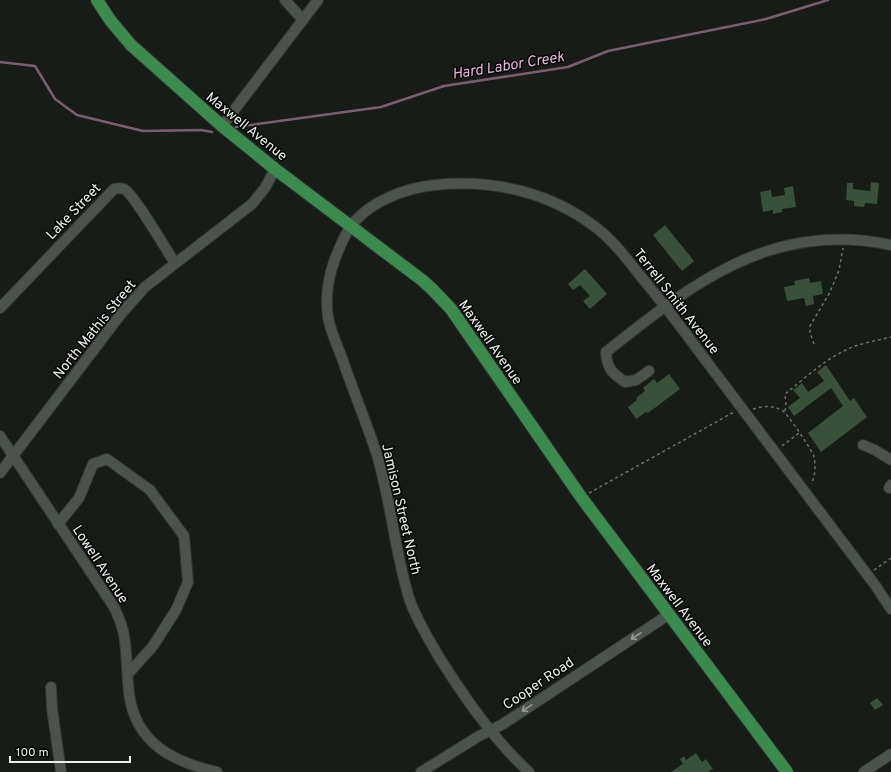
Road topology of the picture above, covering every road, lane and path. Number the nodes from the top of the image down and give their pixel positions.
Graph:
1 (97, 0) edge
2 (285, 0) edge
3 (318, 0) edge
4 (303, 20) junction
5 (222, 126) junction
6 (276, 169) junction
7 (350, 226) junction
8 (845, 239) junction
9 (891, 245) edge
10 (175, 263) junction
11 (666, 307) junction
12 (0, 308) edge
13 (891, 337) edge
14 (814, 344) dead end
15 (649, 371) dead end
16 (742, 409) junction
17 (785, 411) junction
18 (799, 433) junction
19 (0, 436) edge
20 (863, 445) dead end
21 (775, 452) junction
22 (13, 457) junction
23 (891, 460) edge
24 (0, 473) edge
25 (806, 493) junction
26 (581, 497) junction
27 (58, 524) junction
28 (891, 558) edge
29 (867, 574) junction
30 (891, 609) edge
31 (668, 615) junction
32 (128, 674) junction
33 (50, 687) dead end
34 (491, 730) junction
35 (891, 754) edge
36 (61, 772) edge
37 (217, 772) edge
38 (421, 772) edge
39 (529, 772) edge
40 (787, 772) edge
41 (864, 772) edge

1 - 5 main road, Maxwell Avenue
2 - 4 street
3 - 4 street
4 - 5 street
5 - 6 main road, Maxwell Avenue
6 - 7 main road, Maxwell Avenue
6 - 10 street, North Mathis Street
7 - 11 street, Terrell Smith Avenue
7 - 26 main road, Maxwell Avenue
7 - 34 street, Jamison Street North
8 - 9 street
8 - 11 street
8 - 14 path
10 - 12 street, Lake Street
10 - 22 street, North Mathis Street
11 - 15 street
11 - 16 street, Terrell Smith Avenue
13 - 17 path
16 - 17 path
16 - 21 street, Terrell Smith Avenue
16 - 26 path
17 - 18 path
18 - 21 path
18 - 25 path
19 - 22 street, Lowell Avenue
20 - 23 street
21 - 25 street, Terrell Smith Avenue
22 - 24 street, North Mathis Street
22 - 27 street, Lowell Avenue
25 - 29 street, Terrell Smith Avenue
26 - 31 main road, Maxwell Avenue
27 - 32 street, Lowell Avenue
27 - 32 street
28 - 29 path
29 - 30 street, Terrell Smith Avenue
31 -> 34 street, Cooper Road
31 - 40 main road, Maxwell Avenue
32 - 37 street, Lowell Avenue
33 - 36 street
34 - 38 street, Cooper Road
34 - 39 street, Jamison Street North
35 - 41 street

